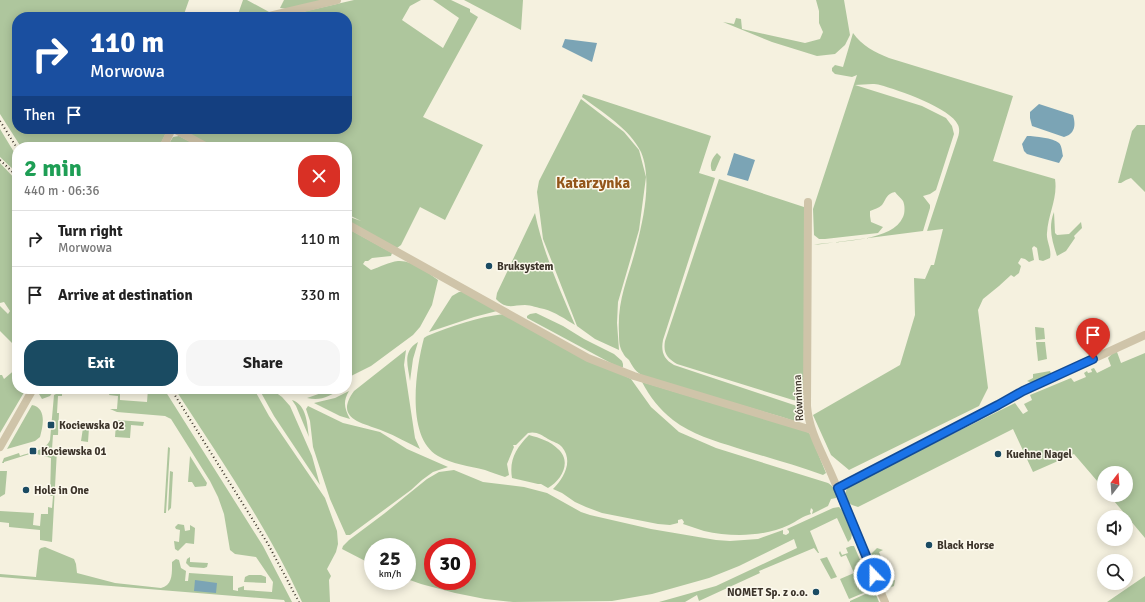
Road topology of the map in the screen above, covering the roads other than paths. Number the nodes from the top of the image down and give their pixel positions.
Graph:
1 (337, 0) edge
2 (286, 12) edge
3 (182, 134) edge
4 (198, 142) edge
5 (808, 202) dead end
6 (352, 227) edge
7 (1145, 335) edge
8 (30, 394) edge
9 (812, 430) junction
10 (0, 447) edge
11 (838, 488) junction
12 (885, 602) edge

1 - 2 street
3 - 4 street
5 - 9 street, Równinna
6 - 9 street
7 - 11 street
8 - 10 street
9 - 11 street, Równinna
11 - 12 street, Równinna

